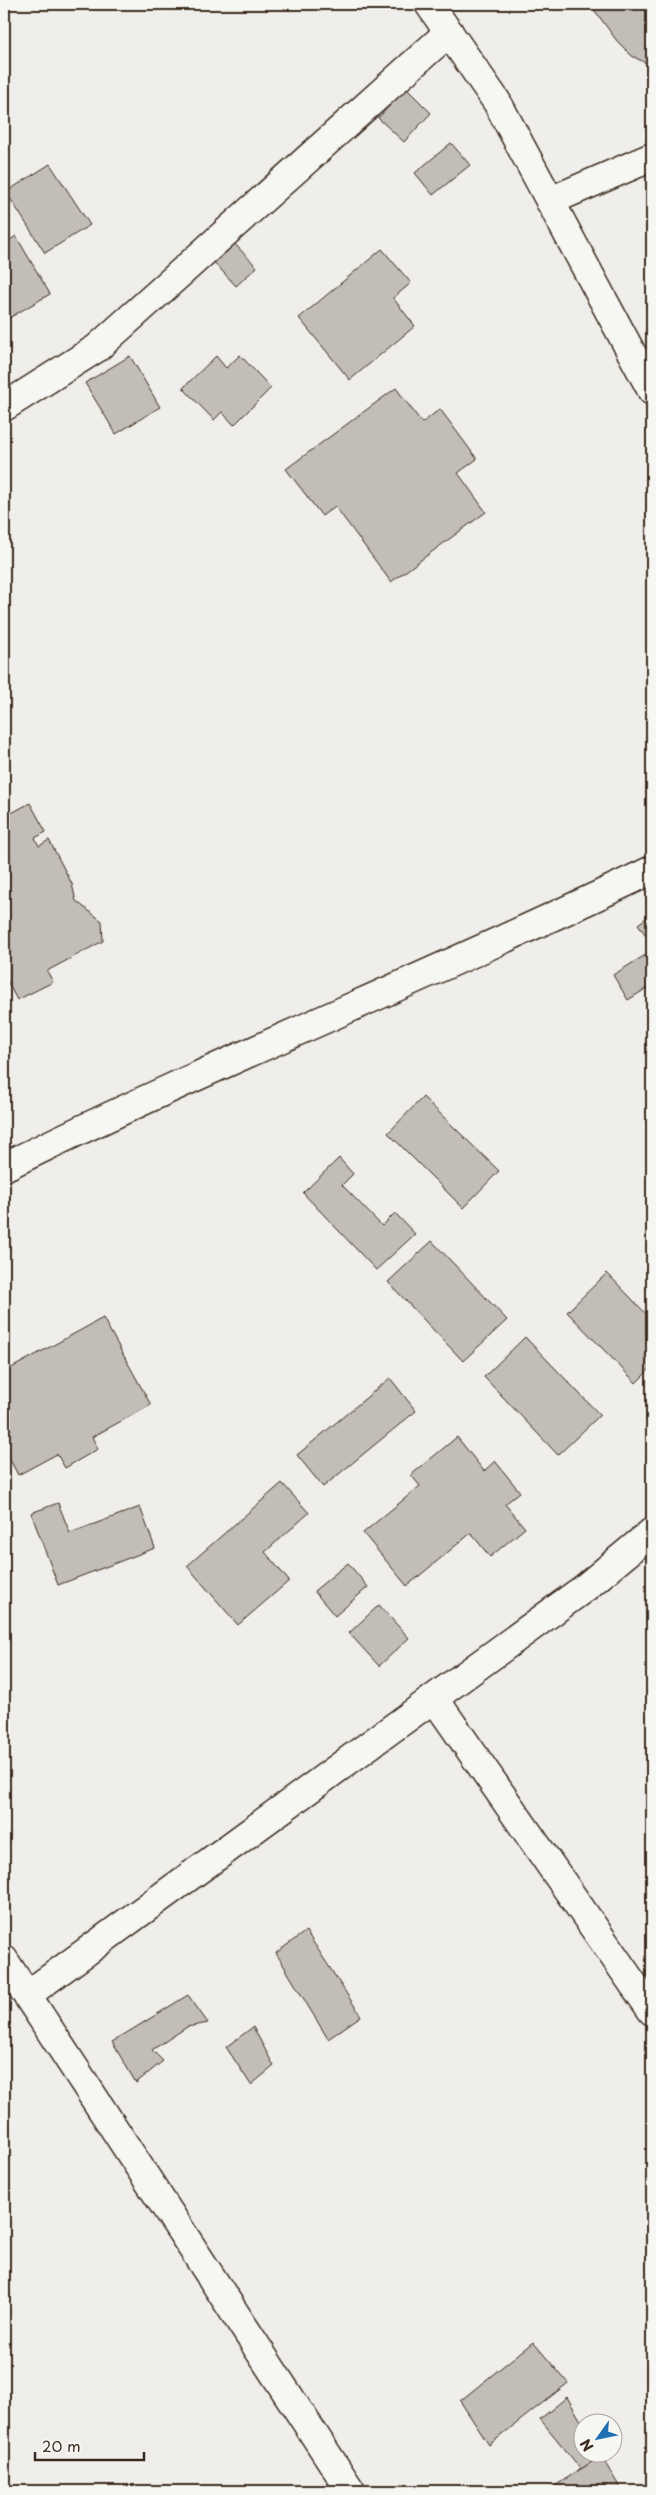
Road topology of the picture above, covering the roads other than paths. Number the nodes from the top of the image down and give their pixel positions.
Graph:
1 (429, 4) edge
2 (449, 32) junction
3 (652, 156) edge
4 (550, 201) junction
5 (652, 391) edge
6 (4, 407) edge
7 (652, 870) edge
8 (4, 1167) edge
9 (652, 1532) edge
10 (434, 1698) junction
11 (4, 1960) edge
12 (28, 1995) junction
13 (652, 2011) edge
14 (350, 2491) edge

1 - 2 street
2 - 4 street
2 - 6 street
3 - 4 street
4 - 5 street
7 - 8 street
9 - 10 street
10 - 12 street
10 - 13 street
11 - 12 street
12 - 14 street

